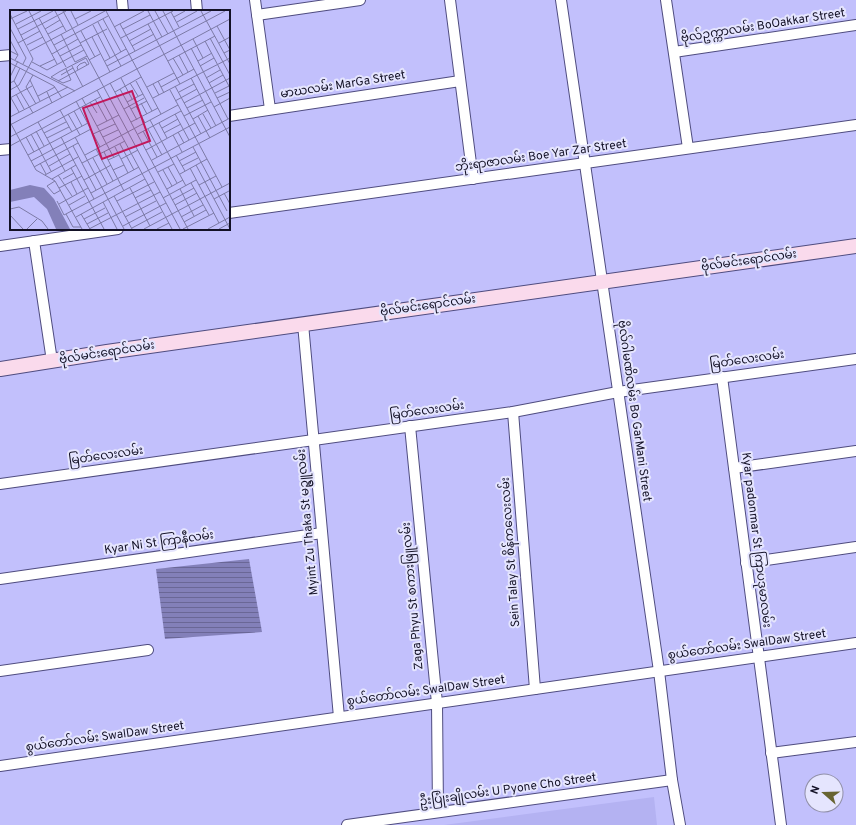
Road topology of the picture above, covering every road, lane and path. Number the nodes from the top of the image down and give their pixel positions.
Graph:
1 (122, 0) edge
2 (196, 0) edge
3 (255, 0) edge
4 (360, 0) edge
5 (450, 0) edge
6 (561, 0) edge
7 (666, 0) edge
8 (123, 10) edge
9 (197, 10) edge
10 (257, 15) junction
11 (856, 25) edge
12 (674, 52) junction
13 (10, 55) edge
14 (0, 56) edge
15 (460, 81) junction
16 (270, 109) junction
17 (230, 116) edge
18 (856, 125) edge
19 (688, 148) junction
20 (10, 149) edge
21 (0, 150) edge
22 (585, 163) junction
23 (473, 179) junction
24 (230, 213) edge
25 (111, 230) edge
26 (34, 241) junction
27 (0, 246) edge
28 (856, 246) edge
29 (602, 282) junction
30 (303, 324) junction
31 (856, 359) edge
32 (52, 361) junction
33 (0, 369) edge
34 (722, 377) junction
35 (618, 392) junction
36 (513, 412) junction
37 (410, 426) junction
38 (313, 440) junction
39 (856, 451) edge
40 (734, 468) junction
41 (0, 484) edge
42 (322, 533) junction
43 (856, 547) edge
44 (746, 563) junction
45 (0, 579) edge
46 (856, 643) edge
47 (148, 650) dead end
48 (759, 657) junction
49 (0, 671) edge
50 (659, 671) junction
51 (535, 689) junction
52 (437, 703) junction
53 (339, 717) junction
54 (856, 742) edge
55 (771, 753) junction
56 (0, 766) edge
57 (672, 780) junction
58 (438, 812) junction
59 (348, 825) edge
60 (680, 825) edge
61 (781, 825) edge

1 - 8 street
2 - 9 street
3 - 10 street
4 - 10 street
5 - 15 street
6 - 22 street, ဗိုလ်ဂါမဏိလမ်း Bo GarMani Street
7 - 12 street
10 - 16 street
11 - 12 street, ဗိုလ်ဥက္ကာလမ်း BoOakkar Street
12 - 19 street
13 - 14 street
15 - 16 street, မာဃလမ်း MarGa Street
15 - 23 street
16 - 17 street, မာဃလမ်း MarGa Street
18 - 19 street, ဘိုးရာဇာလမ်း Boe Yar Zar Street
19 - 22 street, ဘိုးရာဇာလမ်း Boe Yar Zar Street
20 - 21 street
22 - 23 street, ဘိုးရာဇာလမ်း Boe Yar Zar Street
22 - 29 street, ဗိုလ်ဂါမဏိလမ်း Bo GarMani Street
23 - 24 street, ဘိုးရာဇာလမ်း Boe Yar Zar Street
25 - 26 street
26 - 27 street
26 - 32 street
28 - 29 street, ဗိုလ်မင်းရောင်လမ်း
29 - 30 street, ဗိုလ်မင်းရောင်လမ်း
29 - 35 street, ဗိုလ်ဂါမဏိလမ်း Bo GarMani Street
30 - 32 street, ဗိုလ်မင်းရောင်လမ်း
30 - 38 street, Myint Zu Thaka St မဥ္ဇူလမ်း
31 - 34 street, မြတ်လေးလမ်း
32 - 33 street, ဗိုလ်မင်းရောင်လမ်း
34 - 35 street, မြတ်လေးလမ်း
34 - 40 street, Kyar padonmar St ကြာပဒုမာလမ်း
35 - 36 street, မြတ်လေးလမ်း
35 - 50 street, ဗိုလ်ဂါမဏိလမ်း Bo GarMani Street
36 - 37 street, မြတ်လေးလမ်း
36 - 51 street, Sein Talay St စိန်ကလေးလမ်း
37 - 38 street, မြတ်လေးလမ်း
37 - 52 street, Zaga Phyu St စကားဖြူလမ်း
38 - 41 street, မြတ်လေးလမ်း
38 - 42 street, Myint Zu Thaka St မဥ္ဇူလမ်း
39 - 40 street
40 - 44 street, Kyar padonmar St ကြာပဒုမာလမ်း
42 - 45 street, Kyar Ni St ကြာနီလမ်း
42 - 53 street, Myint Zu Thaka St မဥ္ဇူလမ်း
43 - 44 street
44 - 48 street, Kyar padonmar St ကြာပဒုမာလမ်း
46 - 48 street, စွယ်တော်လမ်း SwalDaw Street
47 - 49 street
48 - 50 street, စွယ်တော်လမ်း SwalDaw Street
48 - 55 street, Kyar padonmar St ကြာပဒုမာလမ်း
50 - 51 street, စွယ်တော်လမ်း SwalDaw Street
50 - 57 street, ဗိုလ်ဂါမဏိလမ်း Bo GarMani Street
51 - 52 street, စွယ်တော်လမ်း SwalDaw Street
52 - 53 street, စွယ်တော်လမ်း SwalDaw Street
52 - 58 street, Zaga Phyu St စကားဖြူလမ်း
53 - 56 street, စွယ်တော်လမ်း SwalDaw Street
54 - 55 street
55 - 61 street, Kyar padonmar St ကြာပဒုမာလမ်း
57 - 58 street, ဦးပြုံးချိုလမ်း U Pyone Cho Street
57 - 60 street, ဗိုလ်ဂါမဏိလမ်း Bo GarMani Street
58 - 59 street, ဦးပြုံးချိုလမ်း U Pyone Cho Street

